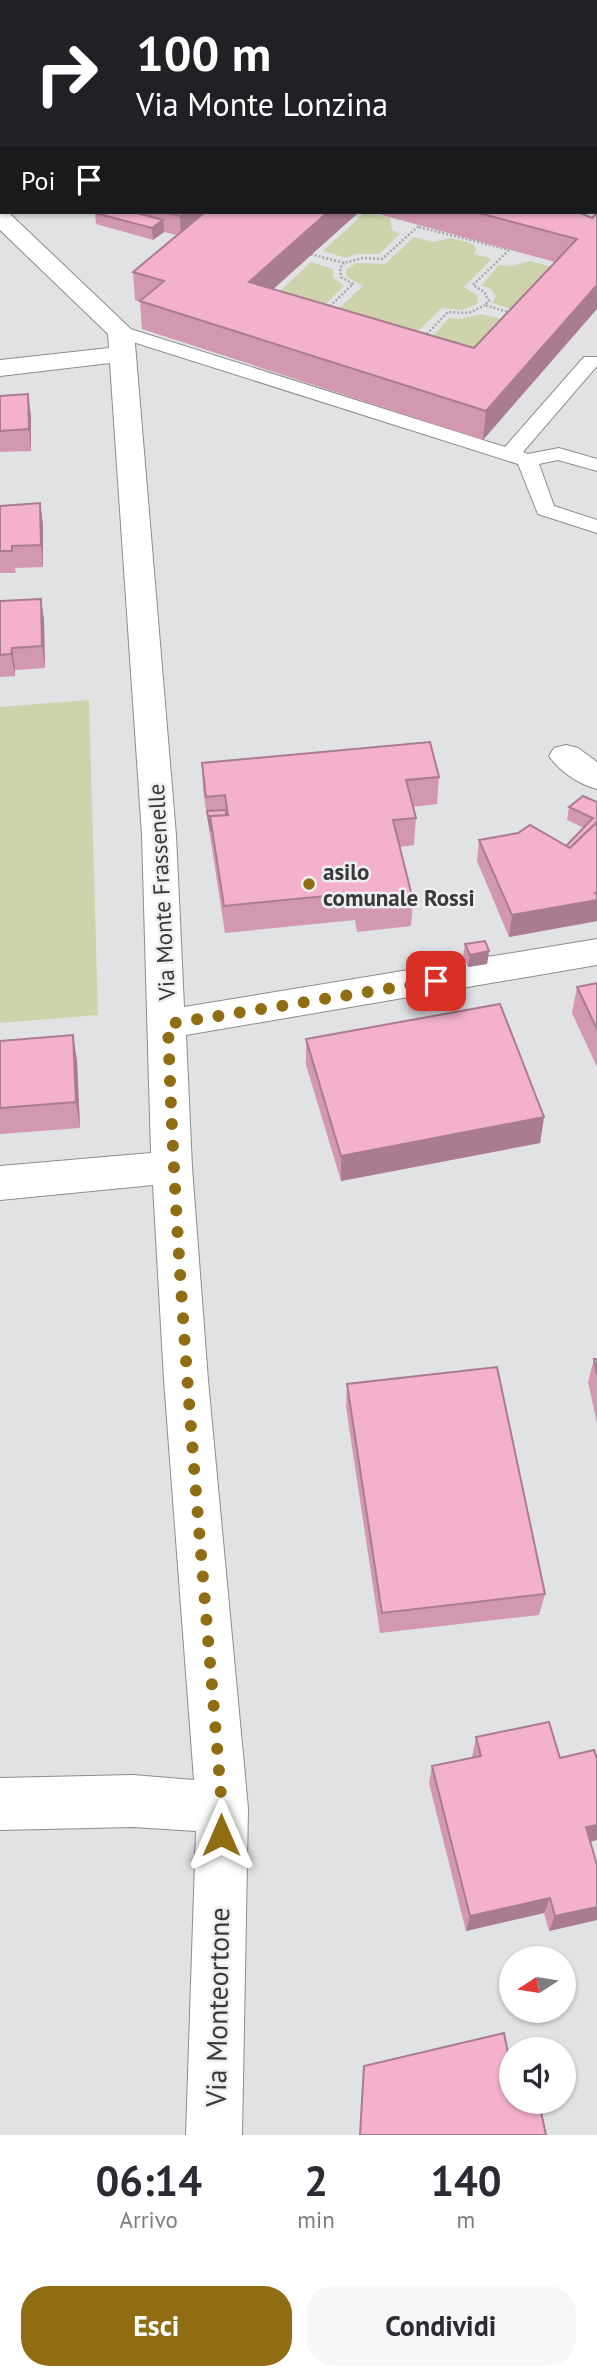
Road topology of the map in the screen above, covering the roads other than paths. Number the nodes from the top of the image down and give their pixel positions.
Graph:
1 (0, 217) edge
2 (122, 343) junction
3 (591, 361) dead end
4 (0, 368) edge
5 (518, 457) junction
6 (597, 464) edge
7 (597, 527) edge
8 (566, 756) dead end
9 (597, 778) edge
10 (597, 952) edge
11 (168, 1024) junction
12 (172, 1167) junction
13 (0, 1183) edge
14 (0, 1804) edge
15 (222, 1808) junction
16 (214, 2135) edge

1 - 2 street
2 - 4 street
2 - 5 lane
2 - 11 street, Via Monte Frassenelle
3 - 5 lane
5 - 6 lane
5 - 7 lane
8 - 9 street
10 - 11 street
11 - 12 street, Via Monte Frassenelle
12 - 13 street
12 - 15 street, Via Monte Frassenelle
14 - 15 street
15 - 16 street, Via Monteortone

